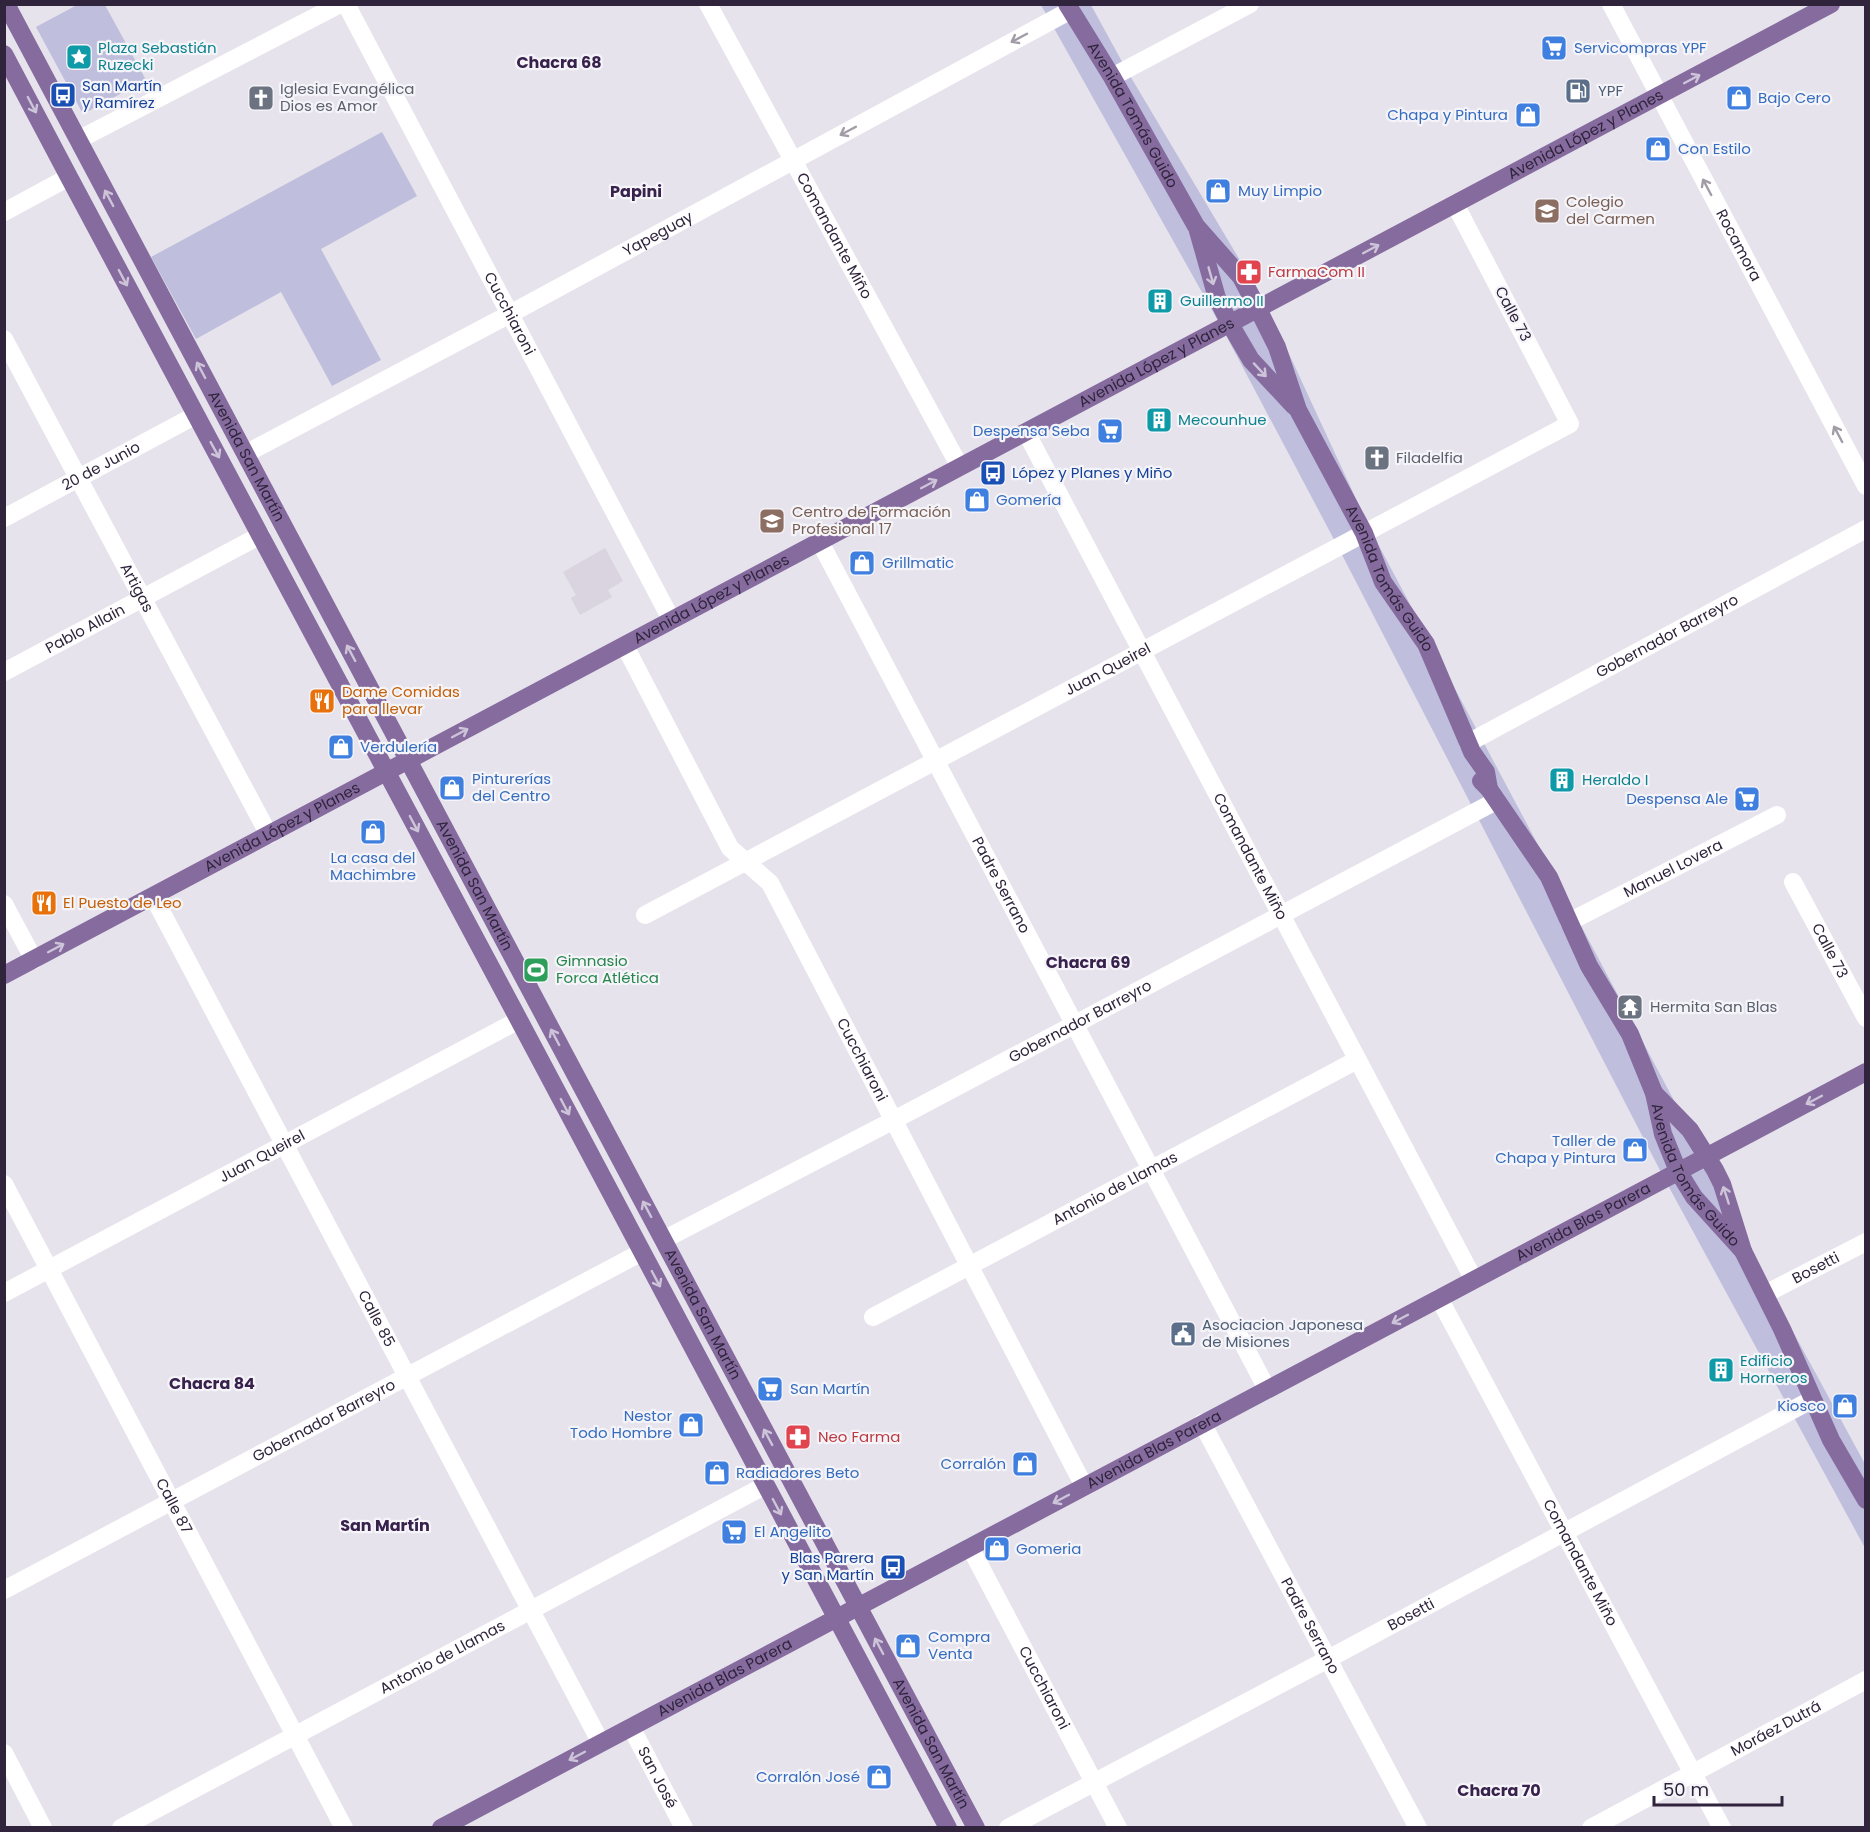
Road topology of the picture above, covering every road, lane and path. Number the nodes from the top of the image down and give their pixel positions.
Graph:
1 (6, 4) edge
2 (340, 4) edge
3 (346, 4) edge
4 (708, 4) edge
5 (1250, 4) edge
6 (1611, 4) edge
7 (1831, 4) edge
8 (1069, 8) edge
9 (4, 54) edge
10 (1112, 77) junction
11 (1659, 96) junction
12 (78, 140) junction
13 (793, 160) junction
14 (69, 177) junction
15 (1455, 204) junction
16 (4, 212) edge
17 (1196, 226) junction
18 (1258, 309) junction
19 (510, 314) junction
20 (1230, 324) junction
21 (4, 339) edge
22 (1298, 410) junction
23 (196, 415) junction
24 (1570, 424) joint
25 (1026, 432) junction
26 (245, 454) junction
27 (960, 467) junction
28 (79, 478) junction
29 (1866, 486) edge
30 (4, 518) edge
31 (1866, 529) edge
32 (1364, 533) junction
33 (261, 535) junction
34 (820, 542) junction
35 (143, 598) junction
36 (672, 621) junction
37 (625, 645) junction
38 (1142, 651) junction
39 (4, 672) edge
40 (1470, 747) junction
41 (408, 761) junction
42 (935, 761) junction
43 (387, 772) junction
44 (1493, 795) junction
45 (1777, 815) dead end
46 (269, 835) junction
47 (746, 861) junction
48 (1793, 882) dead end
49 (153, 896) junction
50 (4, 904) edge
51 (645, 915) dead end
52 (1281, 915) junction
53 (1569, 922) junction
54 (34, 960) junction
55 (4, 975) edge
56 (1866, 1018) edge
57 (519, 1020) junction
58 (1075, 1024) junction
59 (1357, 1060) junction
60 (1866, 1072) edge
61 (1654, 1093) junction
62 (894, 1120) junction
63 (285, 1144) junction
64 (1707, 1156) junction
65 (1151, 1169) junction
66 (1678, 1171) junction
67 (4, 1184) edge
68 (663, 1240) junction
69 (1866, 1242) edge
70 (1743, 1251) junction
71 (642, 1252) junction
72 (970, 1265) junction
73 (50, 1269) junction
74 (1474, 1280) junction
75 (4, 1293) edge
76 (1765, 1294) junction
77 (1439, 1298) junction
78 (873, 1317) dead end
79 (407, 1377) junction
80 (1267, 1389) junction
81 (1813, 1400) junction
82 (1202, 1423) junction
83 (766, 1485) junction
84 (1084, 1486) junction
85 (1866, 1500) edge
86 (172, 1501) junction
87 (1564, 1532) junction
88 (970, 1547) junction
89 (4, 1590) edge
90 (858, 1607) junction
91 (530, 1610) junction
92 (837, 1618) junction
93 (1328, 1659) junction
94 (1866, 1680) edge
95 (631, 1727) junction
96 (295, 1735) junction
97 (601, 1743) junction
98 (4, 1753) edge
99 (1693, 1773) junction
100 (1094, 1781) junction
101 (44, 1827) edge
102 (121, 1827) edge
103 (344, 1827) edge
104 (441, 1827) edge
105 (684, 1827) edge
106 (948, 1827) edge
107 (976, 1827) edge
108 (1008, 1827) edge
109 (1118, 1827) edge
110 (1418, 1827) edge
111 (1591, 1827) edge
112 (1722, 1827) edge

1 - 12 main road, Avenida San Martín
2 - 12 street
3 - 19 street, Cucchiaroni
4 - 13 street, Comandante Miño
5 - 10 street
6 - 11 street, Rocamora
11 -> 7 main road, Avenida López y Planes
8 - 10 main road, Avenida Tomás Guido
8 -> 13 street, Yapeguay
9 -> 14 main road, Avenida San Martín
10 - 17 main road, Avenida Tomás Guido
11 - 15 main road, Avenida López y Planes
29 -> 11 street, Rocamora
26 -> 12 main road, Avenida San Martín
13 - 19 street, Yapeguay
13 - 27 street, Comandante Miño
14 - 16 street
14 -> 23 main road, Avenida San Martín
18 -> 15 main road, Avenida López y Planes
15 - 24 street, Calle 73
17 - 18 main road, Avenida Tomás Guido
17 -> 20 main road, Avenida Tomás Guido
18 - 20 main road, Avenida López y Planes
18 - 22 main road, Avenida Tomás Guido
19 - 26 street, Yapeguay
19 - 36 street, Cucchiaroni
20 -> 22 main road, Avenida Tomás Guido
20 - 25 main road, Avenida López y Planes
21 - 28 street, Artigas
22 - 32 main road, Avenida Tomás Guido
23 - 28 street, 20 de Junio
23 -> 33 main road, Avenida San Martín
24 - 32 street, Juan Queirel
25 - 27 main road, Avenida López y Planes
25 - 38 street, Comandante Miño
41 -> 26 main road, Avenida San Martín
34 -> 27 main road, Avenida López y Planes
28 - 30 street, 20 de Junio
28 - 35 street, Artigas
31 - 40 street, Gobernador Barreyro
32 - 38 street, Juan Queirel
32 - 40 main road, Avenida Tomás Guido
33 - 35 street, Pablo Allain
33 - 43 main road, Avenida San Martín
34 - 36 main road, Avenida López y Planes
34 - 42 street, Padre Serrano
35 - 39 street, Pablo Allain
35 - 46 street, Artigas
36 - 37 main road, Avenida López y Planes
41 -> 37 main road, Avenida López y Planes
37 - 47 street, Cucchiaroni
38 - 42 street, Juan Queirel
38 - 52 street, Comandante Miño
40 - 44 main road, Avenida Tomás Guido
41 - 43 main road, Avenida López y Planes
68 -> 41 main road, Avenida San Martín
42 - 47 street, Juan Queirel
42 - 58 street, Padre Serrano
43 - 46 main road, Avenida López y Planes
43 -> 57 main road, Avenida San Martín
44 - 52 street, Gobernador Barreyro
44 - 53 main road, Avenida Tomás Guido
45 - 53 street, Manuel Lovera
46 - 49 main road, Avenida López y Planes
47 - 51 street, Juan Queirel
47 - 62 street, Cucchiaroni
48 - 56 street, Calle 73
54 -> 49 main road, Avenida López y Planes
49 - 63 street, Calle 85
50 - 54 street
52 - 58 street, Gobernador Barreyro
52 - 59 street, Comandante Miño
53 - 61 main road, Avenida Tomás Guido
54 - 55 main road, Avenida López y Planes
57 - 63 street, Juan Queirel
57 -> 71 main road, Avenida San Martín
58 - 62 street, Gobernador Barreyro
58 - 65 street, Padre Serrano
59 - 65 street, Antonio de Llamas
59 - 74 street, Comandante Miño
60 -> 64 main road, Avenida Blas Parera
61 - 64 main road, Avenida Tomás Guido
61 - 66 main road, Avenida Tomás Guido
62 - 68 street, Gobernador Barreyro
62 - 72 street, Cucchiaroni
63 - 73 street, Juan Queirel
63 - 79 street, Calle 85
64 - 66 main road, Avenida Blas Parera
70 -> 64 main road, Avenida Tomás Guido
65 - 72 street, Antonio de Llamas
65 - 80 street, Padre Serrano
66 - 70 main road, Avenida Tomás Guido
66 - 74 main road, Avenida Blas Parera
67 - 73 street, Calle 87
90 -> 68 main road, Avenida San Martín
69 - 76 street, Bosetti
70 - 76 main road, Avenida Tomás Guido
71 - 79 street, Gobernador Barreyro
71 -> 83 main road, Avenida San Martín
72 - 78 street, Antonio de Llamas
72 - 84 street, Cucchiaroni
73 - 75 street, Juan Queirel
73 - 86 street, Calle 87
74 - 77 main road, Avenida Blas Parera
76 - 81 main road, Avenida Tomás Guido
77 -> 80 main road, Avenida Blas Parera
77 - 87 street, Comandante Miño
79 - 86 street, Gobernador Barreyro
79 - 91 street, Calle 85
80 - 82 main road, Avenida Blas Parera
81 - 85 main road, Avenida Tomás Guido
81 - 87 street, Bosetti
82 - 84 main road, Avenida Blas Parera
82 - 93 street, Padre Serrano
83 - 91 street, Antonio de Llamas
83 -> 92 main road, Avenida San Martín
84 -> 88 main road, Avenida Blas Parera
86 - 89 street, Gobernador Barreyro
86 - 96 street, Calle 87
87 - 93 street, Bosetti
87 - 99 street, Comandante Miño
88 - 90 main road, Avenida Blas Parera
88 - 100 street, Cucchiaroni
90 - 92 main road, Avenida Blas Parera
107 -> 90 main road, Avenida San Martín
91 - 96 street, Antonio de Llamas
91 - 97 street, Calle 85
92 - 95 main road, Avenida Blas Parera
92 - 106 main road, Avenida San Martín
93 - 100 street, Bosetti
93 - 110 street, Padre Serrano
94 - 99 street, Moráez Dutrá
95 - 97 main road, Avenida Blas Parera
95 - 105 street, San José
96 - 102 street, Antonio de Llamas
96 - 103 street, Calle 87
97 -> 104 main road, Avenida Blas Parera
98 - 101 street
99 - 111 street, Moráez Dutrá
99 - 112 street, Comandante Miño
100 - 108 street, Bosetti
100 - 109 street, Cucchiaroni

